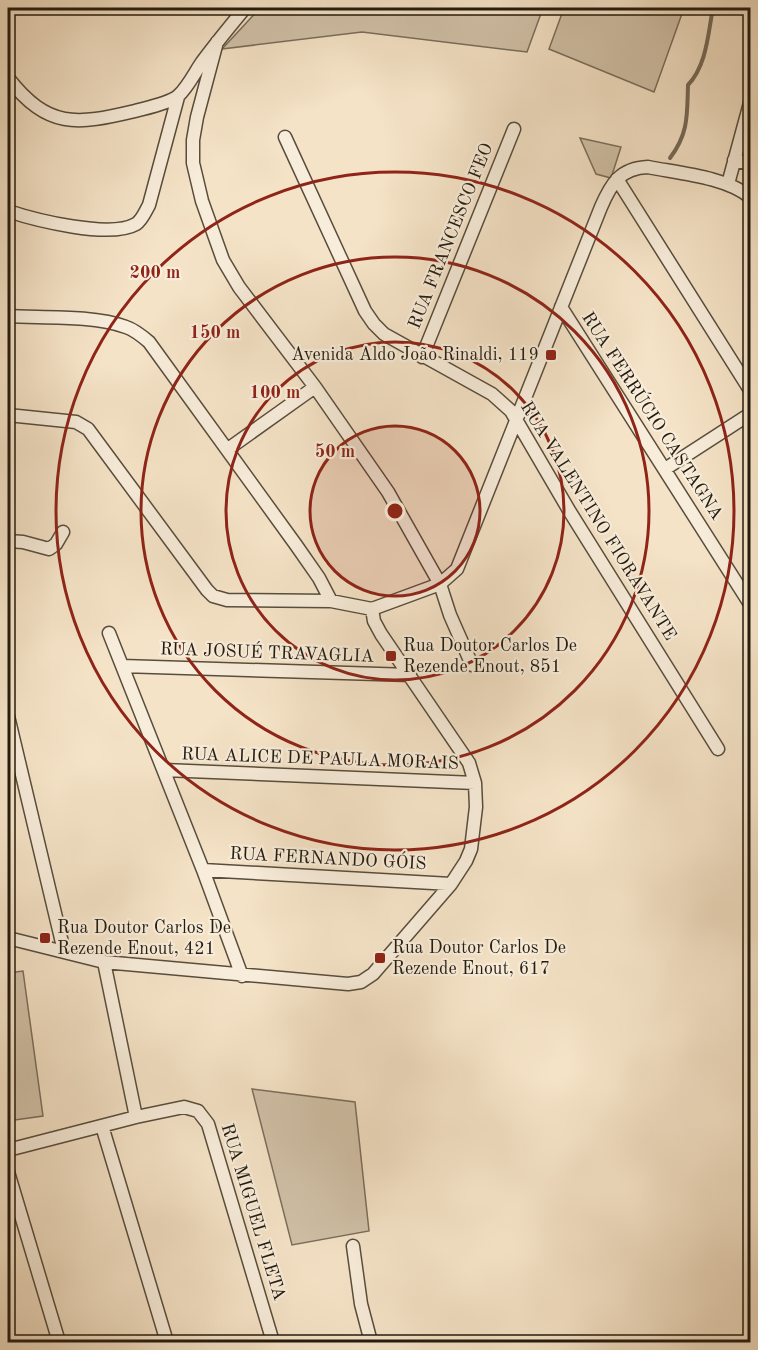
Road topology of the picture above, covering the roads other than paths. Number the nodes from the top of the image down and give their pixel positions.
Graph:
1 (245, 8) edge
2 (217, 42) junction
3 (8, 78) edge
4 (178, 97) junction
5 (750, 103) edge
6 (514, 129) dead end
7 (285, 137) dead end
8 (734, 160) junction
9 (750, 164) edge
10 (617, 179) junction
11 (728, 184) junction
12 (750, 197) edge
13 (8, 211) edge
14 (561, 307) junction
15 (8, 316) edge
16 (422, 357) junction
17 (315, 387) junction
18 (750, 390) edge
19 (750, 414) edge
20 (8, 415) edge
21 (517, 422) junction
22 (228, 449) junction
23 (665, 469) junction
24 (63, 532) dead end
25 (8, 541) edge
26 (440, 584) junction
27 (331, 601) junction
28 (750, 604) edge
29 (372, 609) junction
30 (109, 633) dead end
31 (472, 665) dead end
32 (123, 666) junction
33 (410, 675) junction
34 (8, 716) edge
35 (718, 749) dead end
36 (164, 770) junction
37 (475, 783) junction
38 (203, 870) junction
39 (451, 884) junction
40 (8, 938) edge
41 (64, 951) junction
42 (104, 962) junction
43 (243, 976) junction
44 (136, 1117) junction
45 (102, 1126) junction
46 (8, 1150) edge
47 (8, 1172) edge
48 (353, 1246) dead end
49 (59, 1342) edge
50 (167, 1342) edge
51 (273, 1342) edge
52 (371, 1342) edge

1 - 2 street
2 - 4 street
2 - 17 street
3 - 4 street
4 - 13 street
5 - 8 street
6 - 16 street, RUA FRANCESCO FEO
7 - 16 street, RUA VALENTINO FIORAVANTE
8 - 9 street
8 - 11 street
10 - 11 street
10 - 14 street
10 - 18 street
11 - 12 street
14 - 21 street
14 - 23 street, RUA FERRÚCIO CASTAGNA
15 - 22 street
16 - 21 street, RUA VALENTINO FIORAVANTE
17 - 22 street
17 - 26 street
19 - 23 street
20 - 27 street
21 - 26 street
21 - 35 street, RUA VALENTINO FIORAVANTE
22 - 27 street
23 - 28 street, RUA FERRÚCIO CASTAGNA
24 - 25 street
26 - 29 street
26 - 31 street
27 - 29 street
29 - 33 street
30 - 32 street
32 - 33 street, RUA JOSUÉ TRAVAGLIA
32 - 36 street
33 - 37 street
34 - 41 street
36 - 37 street, RUA ALICE DE PAULA MORAIS
36 - 38 street
37 - 39 street
38 - 39 street, RUA FERNANDO GÓIS
38 - 43 street
39 - 43 street
40 - 41 street
41 - 42 street
42 - 43 street
42 - 44 street
44 - 45 street, RUA MIGUEL FLETA
44 - 51 street, RUA MIGUEL FLETA
45 - 46 street, RUA MIGUEL FLETA
45 - 50 street
47 - 49 street
48 - 52 street

